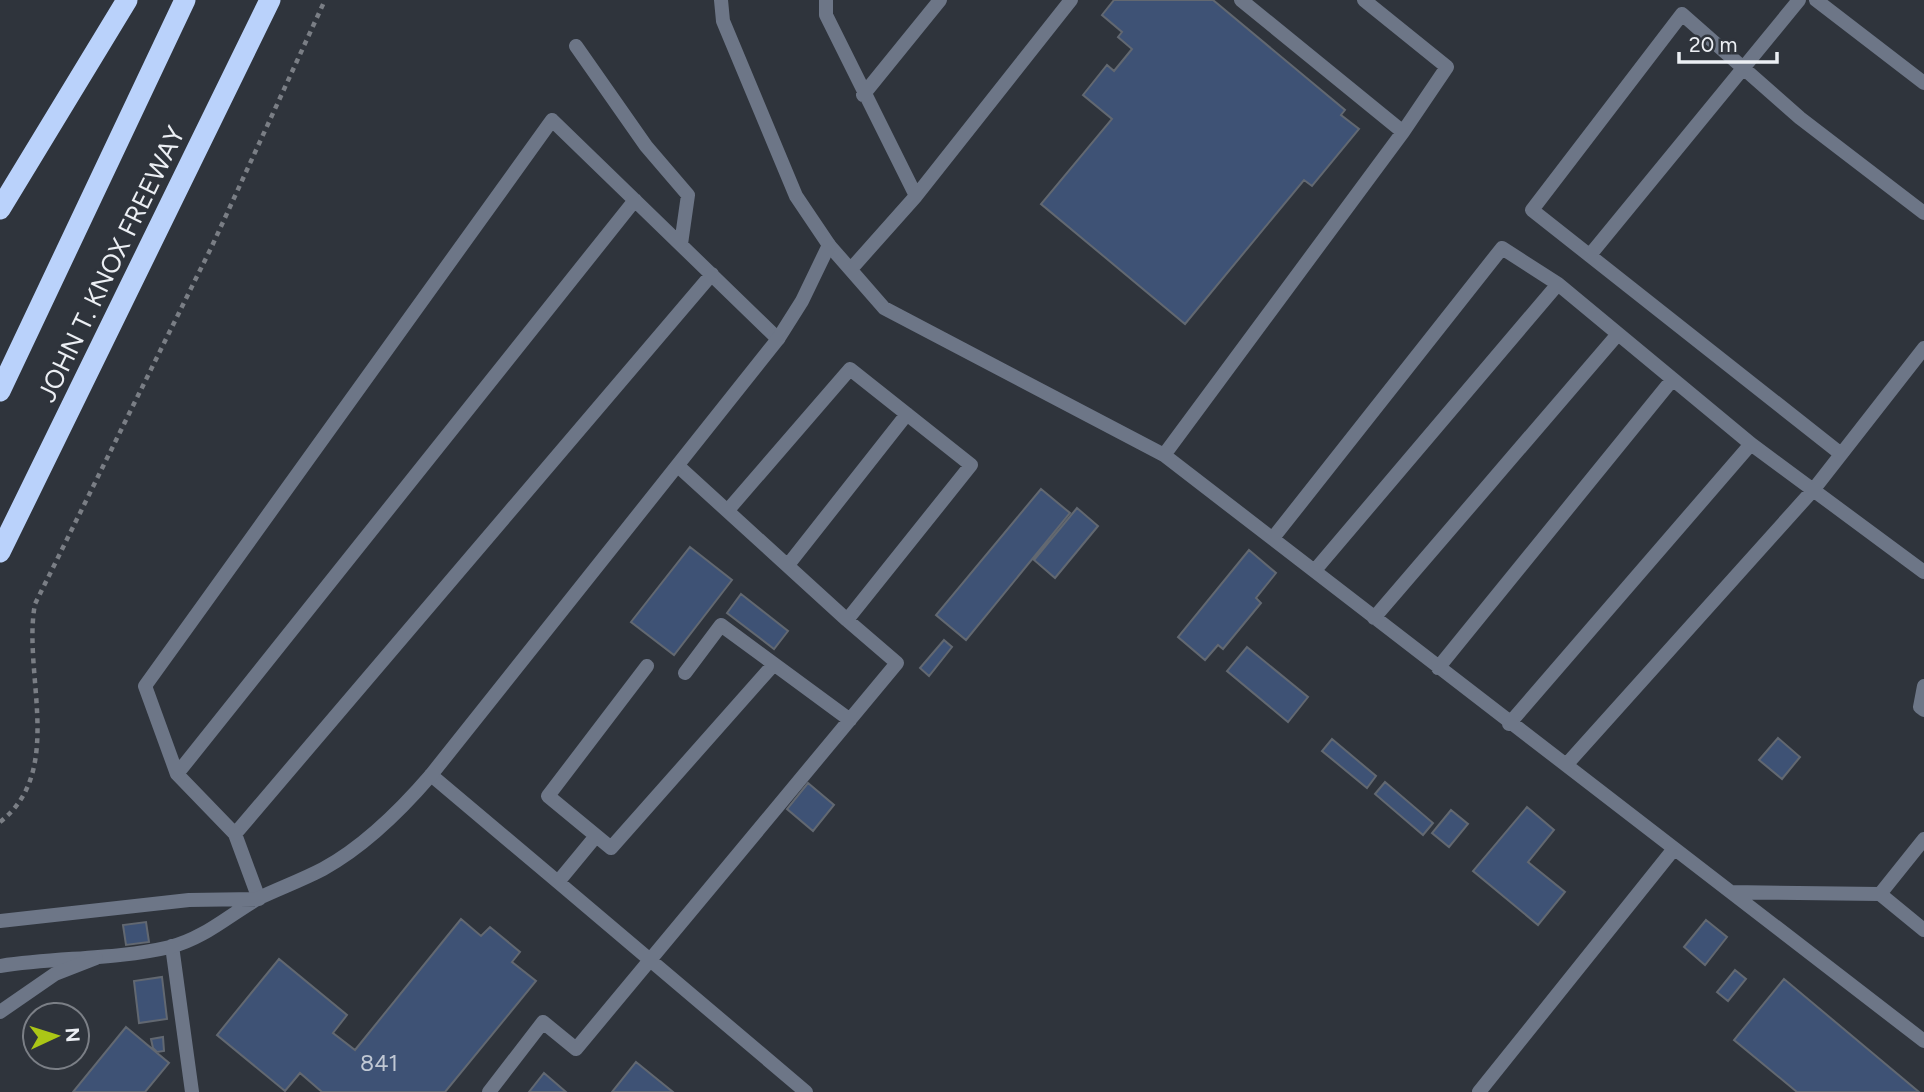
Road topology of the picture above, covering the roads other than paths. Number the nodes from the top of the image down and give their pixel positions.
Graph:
1 (127, 0) edge
2 (185, 0) edge
3 (271, 0) edge
4 (721, 0) edge
5 (826, 0) edge
6 (940, 0) edge
7 (1071, 0) edge
8 (1241, 0) edge
9 (1364, 0) edge
10 (1799, 0) edge
11 (1816, 0) edge
12 (576, 46) dead end
13 (1741, 68) junction
14 (1924, 83) edge
15 (863, 94) junction
16 (1403, 132) junction
17 (916, 196) junction
18 (635, 200) junction
19 (0, 209) edge
20 (1924, 213) edge
21 (681, 244) junction
22 (829, 245) junction
23 (1590, 255) junction
24 (851, 270) junction
25 (712, 274) junction
26 (1558, 284) junction
27 (1618, 334) junction
28 (778, 339) junction
29 (1924, 348) edge
30 (1672, 380) junction
31 (0, 391) edge
32 (906, 414) junction
33 (1751, 444) junction
34 (1841, 454) junction
35 (1164, 455) junction
36 (678, 466) junction
37 (1814, 489) junction
38 (729, 510) junction
39 (1273, 538) junction
40 (0, 552) edge
41 (788, 565) junction
42 (1316, 569) junction
43 (1924, 572) edge
44 (1374, 618) junction
45 (847, 620) junction
46 (774, 664) junction
47 (647, 666) dead end
48 (1438, 668) junction
49 (685, 673) dead end
50 (1924, 686) edge
51 (1924, 710) edge
52 (850, 719) junction
53 (1509, 723) junction
54 (1567, 764) junction
55 (177, 774) junction
56 (431, 775) junction
57 (235, 834) junction
58 (596, 836) junction
59 (1924, 839) edge
60 (1673, 850) junction
61 (558, 882) junction
62 (1731, 892) junction
63 (1880, 894) junction
64 (259, 899) junction
65 (0, 921) edge
66 (1924, 930) edge
67 (166, 948) junction
68 (96, 958) junction
69 (649, 961) junction
70 (0, 966) edge
71 (0, 1012) edge
72 (1924, 1041) edge
73 (191, 1092) edge
74 (489, 1092) edge
75 (806, 1092) edge
76 (1479, 1092) edge

1 - 19 highway
2 - 31 highway, JOHN T. KNOX FREEWAY
3 - 40 highway, JOHN T. KNOX FREEWAY
4 - 22 street
5 - 15 street
6 - 15 street
7 - 17 street
8 - 16 street
9 - 16 street
10 - 13 street
11 - 14 street
12 - 21 street
13 - 20 street
13 - 23 street
13 - 23 street
15 - 17 street
16 - 35 street
17 - 24 street
18 - 21 street
18 - 55 street
18 - 55 street
21 - 25 street
22 - 24 street
22 - 28 street
23 - 34 street
24 - 35 street
25 - 28 street
25 - 57 street
26 - 27 street
26 - 39 street
26 - 42 street
27 - 30 street
27 - 44 street
28 - 36 street
29 - 34 street
30 - 33 street
30 - 48 street
32 - 38 street
32 - 41 street
32 - 45 street
33 - 37 street
33 - 53 street
34 - 37 street
35 - 39 street
36 - 38 street
36 - 56 street
37 - 43 street
37 - 54 street
38 - 41 street
39 - 42 street
41 - 45 street
42 - 44 street
44 - 48 street
45 - 52 street
46 - 49 street
46 - 52 street
46 - 58 street
47 - 58 street
48 - 53 street
50 - 51 street
52 - 69 street
53 - 54 street
54 - 60 street
55 - 57 street
56 - 61 street
56 - 64 street
57 - 64 street
58 - 61 street
59 - 63 street
60 - 62 street
60 - 76 street
61 - 69 street
62 - 63 street
62 - 72 street
63 - 66 street
64 - 65 street
64 - 67 street
67 - 68 street
67 - 73 street
68 - 70 street
68 - 71 street
69 - 74 street
69 - 75 street

